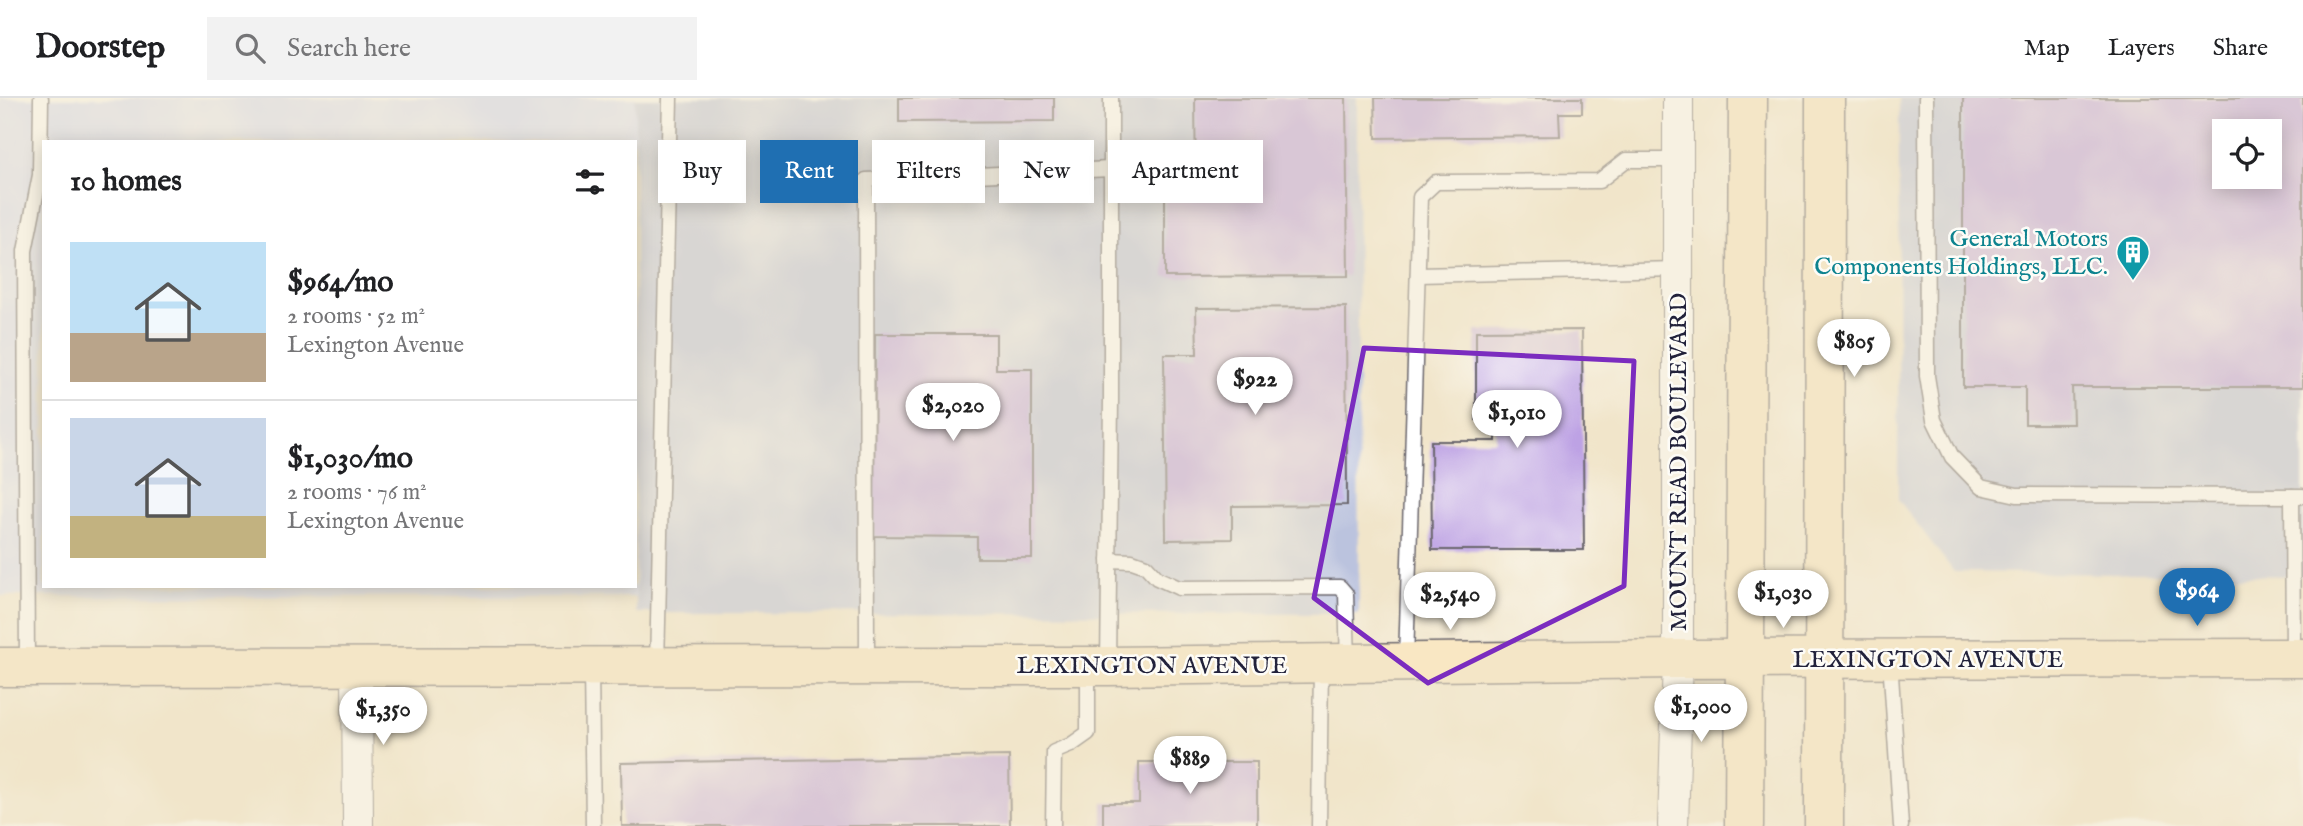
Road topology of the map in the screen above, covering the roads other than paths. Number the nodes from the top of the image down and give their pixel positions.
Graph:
1 (41, 98) edge
2 (670, 98) edge
3 (1111, 98) edge
4 (1678, 98) edge
5 (1748, 98) edge
6 (1825, 98) edge
7 (1926, 98) edge
8 (1111, 140) edge
9 (1678, 160) junction
10 (1108, 169) edge
11 (1111, 203) edge
12 (1678, 270) junction
13 (1418, 275) junction
14 (2297, 496) edge
15 (1109, 560) junction
16 (2298, 658) edge
17 (1678, 659) junction
18 (1823, 659) junction
19 (1890, 659) junction
20 (1744, 660) junction
21 (1406, 663) junction
22 (1335, 664) junction
23 (867, 666) junction
24 (1098, 666) junction
25 (13, 667) edge
26 (657, 667) junction
27 (357, 668) junction
28 (591, 668) junction
29 (358, 826) edge
30 (593, 826) edge
31 (1053, 826) edge
32 (1319, 826) edge
33 (1672, 826) edge
34 (1744, 826) edge
35 (1824, 826) edge
36 (1901, 826) edge

1 - 25 lane
2 - 26 lane
3 - 8 lane
4 - 9 street, MOUNT READ BOULEVARD
5 - 20 main road
6 - 18 main road
7 - 14 lane
9 - 12 street, MOUNT READ BOULEVARD
9 - 13 lane
10 - 23 lane
11 - 15 lane
12 - 13 lane
12 - 17 street, MOUNT READ BOULEVARD
13 - 21 lane
14 - 16 lane
15 - 22 lane
15 - 24 lane
16 - 19 main road, LEXINGTON AVENUE
17 - 20 main road, LEXINGTON AVENUE
17 - 21 main road, LEXINGTON AVENUE
17 - 33 street, MOUNT READ BOULEVARD
18 - 19 main road, LEXINGTON AVENUE
18 - 20 main road, LEXINGTON AVENUE
18 - 35 main road
19 - 36 lane
20 - 34 main road
21 - 22 main road, LEXINGTON AVENUE
22 - 24 main road, LEXINGTON AVENUE
22 - 32 lane
23 - 24 main road, LEXINGTON AVENUE
23 - 26 main road, LEXINGTON AVENUE
24 - 31 lane
25 - 27 main road, LEXINGTON AVENUE
26 - 28 main road, LEXINGTON AVENUE
27 - 28 main road, LEXINGTON AVENUE
27 - 29 street
28 - 30 lane

